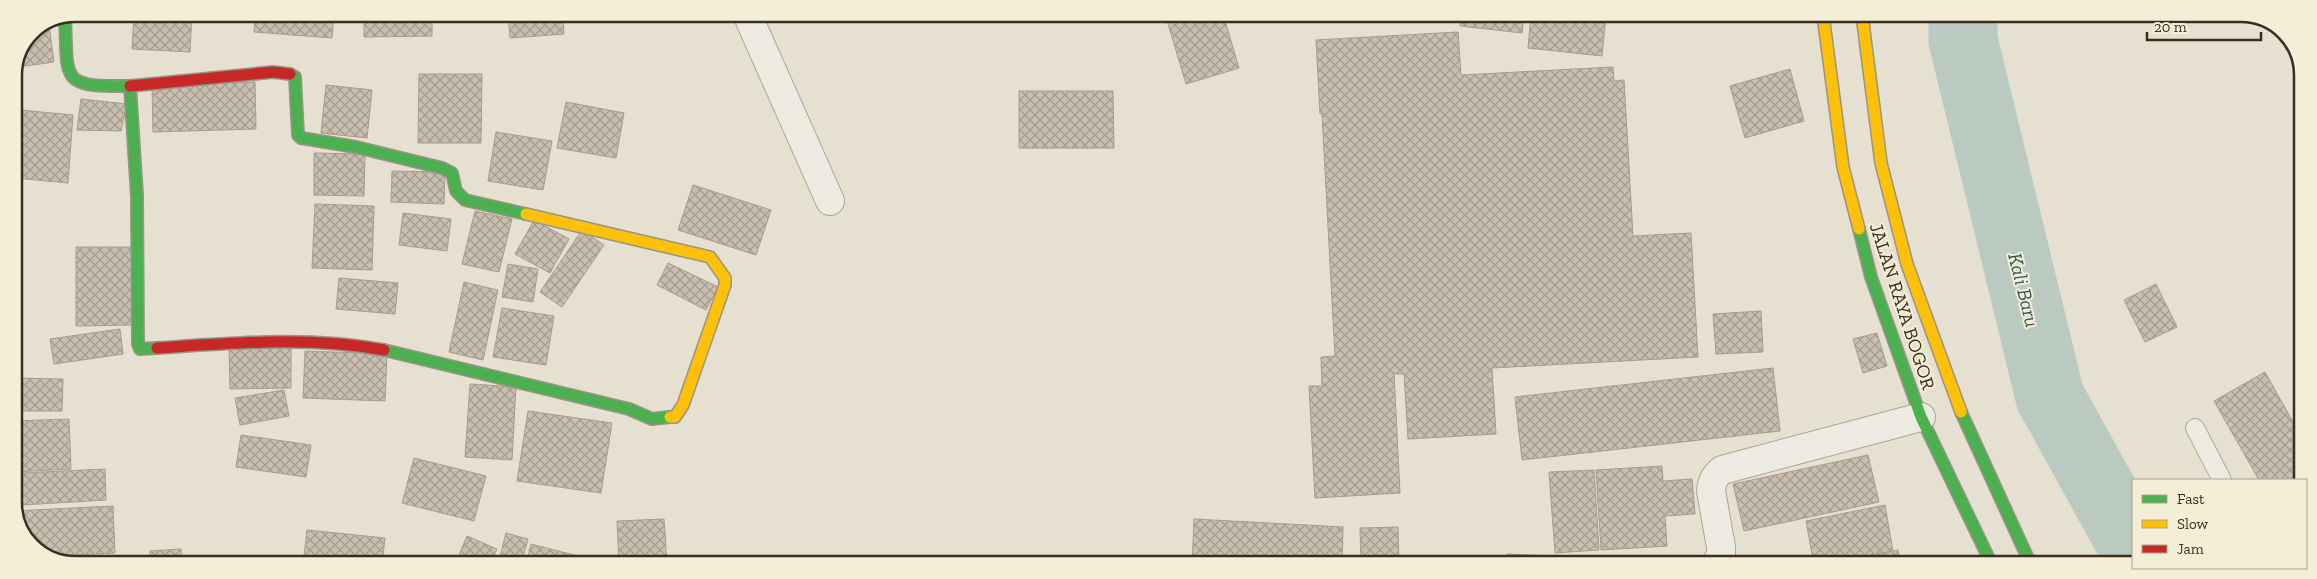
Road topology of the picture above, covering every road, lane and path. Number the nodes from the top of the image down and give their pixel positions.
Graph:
1 (751, 22) edge
2 (1823, 22) edge
3 (1863, 22) edge
4 (65, 24) edge
5 (130, 86) junction
6 (830, 201) dead end
7 (1921, 417) junction
8 (2195, 428) dead end
9 (2221, 479) edge
10 (1721, 556) edge
11 (1988, 556) edge
12 (2026, 556) edge

1 - 6 street
2 - 7 main road, JALAN RAYA BOGOR
3 - 12 main road, JALAN RAYA BOGOR
4 - 5 main road
5 - 5 main road
7 - 10 street
7 - 11 main road, JALAN RAYA BOGOR
8 - 9 lane

